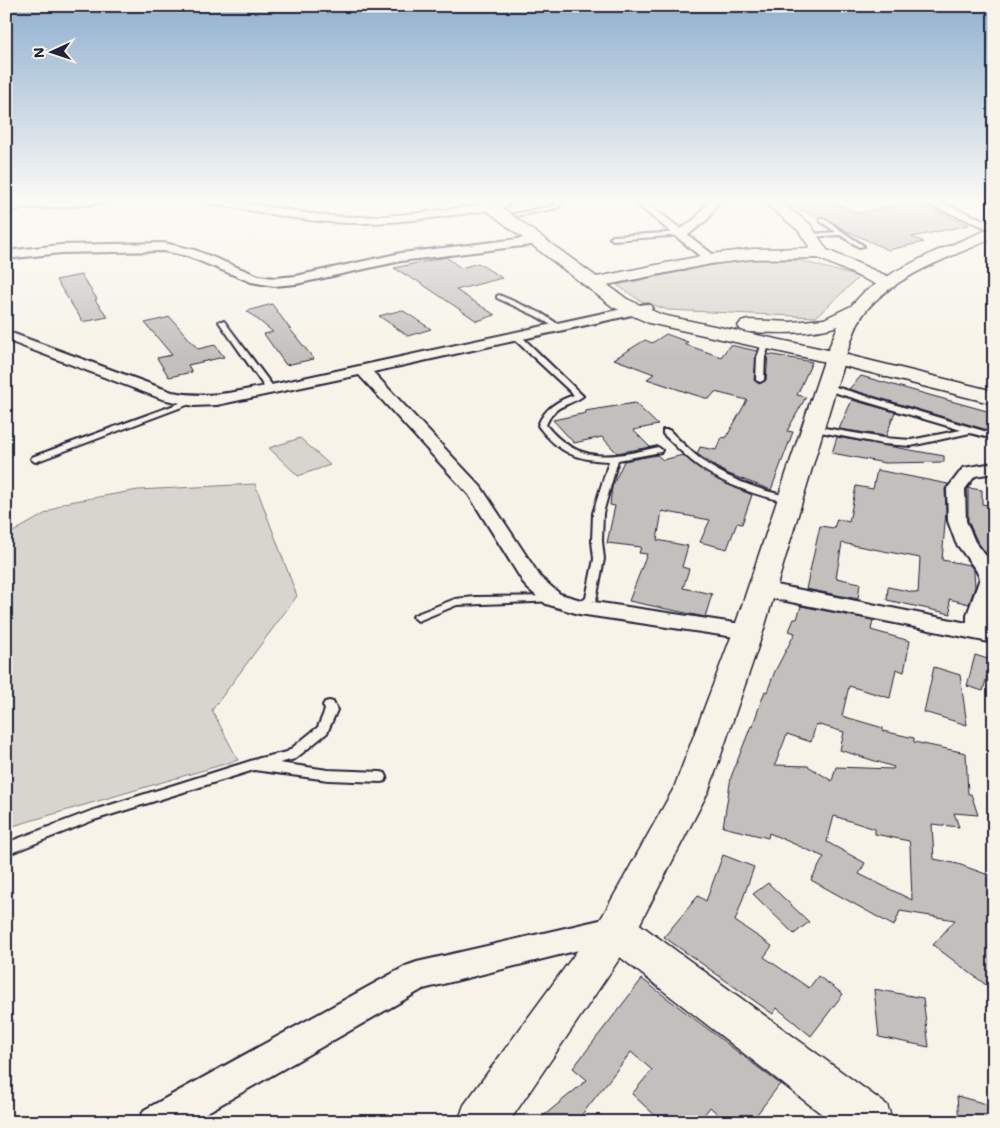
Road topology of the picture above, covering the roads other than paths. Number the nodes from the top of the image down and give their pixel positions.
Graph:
1 (28, 253) edge
2 (189, 253) edge
3 (450, 253) edge
4 (556, 253) edge
5 (558, 253) edge
6 (704, 253) edge
7 (821, 253) joint
8 (949, 253) edge
9 (6, 255) edge
10 (711, 259) junction
11 (602, 281) junction
12 (888, 283) junction
13 (499, 296) dead end
14 (640, 310) junction
15 (857, 310) junction
16 (222, 322) dead end
17 (727, 325) junction
18 (560, 328) junction
19 (6, 335) edge
20 (517, 337) junction
21 (766, 343) junction
22 (833, 365) junction
23 (363, 371) junction
24 (760, 380) dead end
25 (272, 390) junction
26 (994, 398) edge
27 (194, 401) junction
28 (813, 428) junction
29 (969, 431) junction
30 (666, 432) dead end
31 (994, 437) edge
32 (658, 450) dead end
33 (35, 459) dead end
34 (614, 459) junction
35 (994, 468) edge
36 (790, 500) junction
37 (761, 589) junction
38 (553, 599) junction
39 (579, 607) junction
40 (418, 618) dead end
41 (748, 632) junction
42 (985, 634) edge
43 (329, 705) dead end
44 (254, 765) junction
45 (381, 777) dead end
46 (6, 849) edge
47 (616, 930) junction
48 (156, 1122) edge
49 (480, 1122) edge
50 (870, 1122) edge

1 - 9 street
2 - 3 street
4 - 14 main road
5 - 11 main road
6 - 10 street
7 - 10 main road
7 - 12 main road
8 - 12 main road
10 - 11 main road
11 - 14 main road
12 - 15 main road
13 - 18 lane
14 - 17 main road
14 - 18 street
14 - 21 main road
15 - 17 main road
15 - 22 main road
16 - 25 lane
17 - 22 main road
18 - 20 street
19 - 27 street
20 - 23 street
20 - 34 lane
21 - 22 main road
21 - 24 lane
22 - 26 main road
22 - 28 main road
22 - 29 lane
23 - 25 street
23 - 38 street
25 - 27 street
27 - 33 lane
28 - 29 lane
28 - 36 main road
29 - 31 lane
30 - 36 lane
32 - 34 lane
34 - 39 lane
35 - 42 street
36 - 37 main road
37 - 41 main road
37 - 42 street
38 - 39 street
38 - 40 lane
39 - 41 street
41 - 47 main road
43 - 44 lane
44 - 45 lane
44 - 46 lane
47 - 48 street
47 - 49 main road
47 - 50 main road

